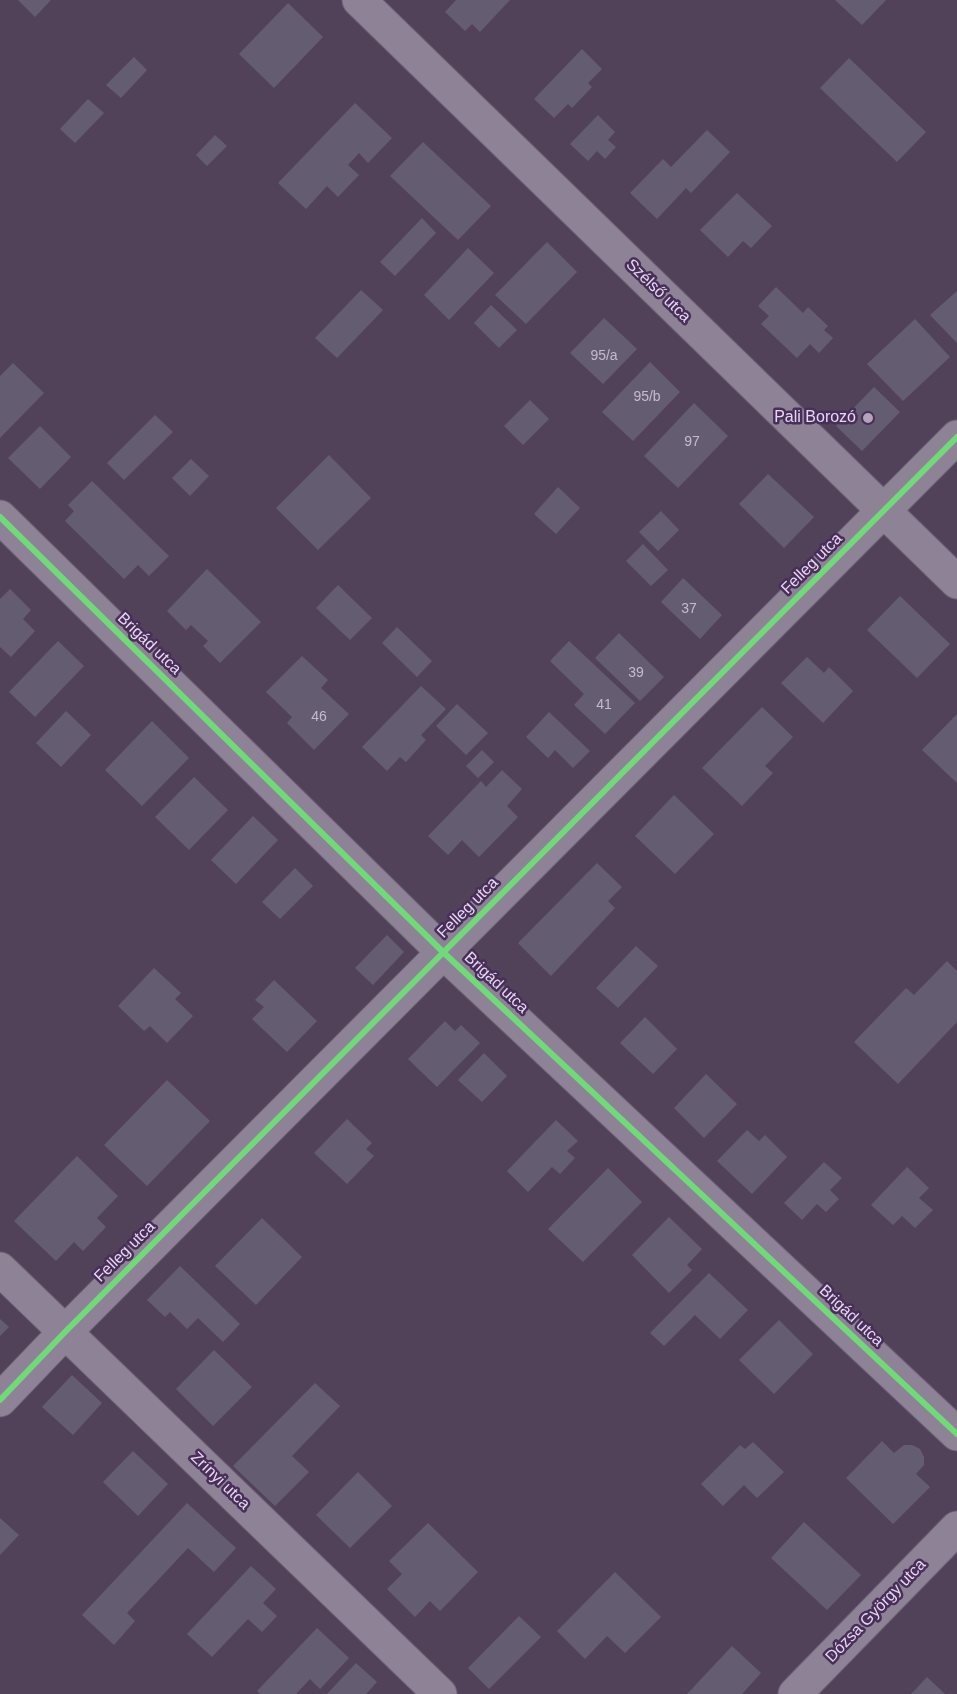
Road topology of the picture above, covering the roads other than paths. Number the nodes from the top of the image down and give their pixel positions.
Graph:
1 (359, 0) edge
2 (957, 437) edge
3 (884, 511) junction
4 (0, 517) edge
5 (957, 582) edge
6 (443, 952) junction
7 (0, 1269) edge
8 (65, 1332) junction
9 (0, 1400) edge
10 (957, 1434) edge
11 (957, 1528) edge
12 (440, 1694) edge
13 (795, 1694) edge

1 - 3 street, Szélső utca
2 - 3 street, Felleg utca
3 - 5 street, Szélső utca
3 - 6 street, Felleg utca
4 - 6 street, Brigád utca
6 - 8 street, Felleg utca
6 - 10 street, Brigád utca
7 - 8 street, Zrínyi utca
8 - 9 street, Felleg utca
8 - 12 street, Zrínyi utca
11 - 13 street, Dózsa György utca

